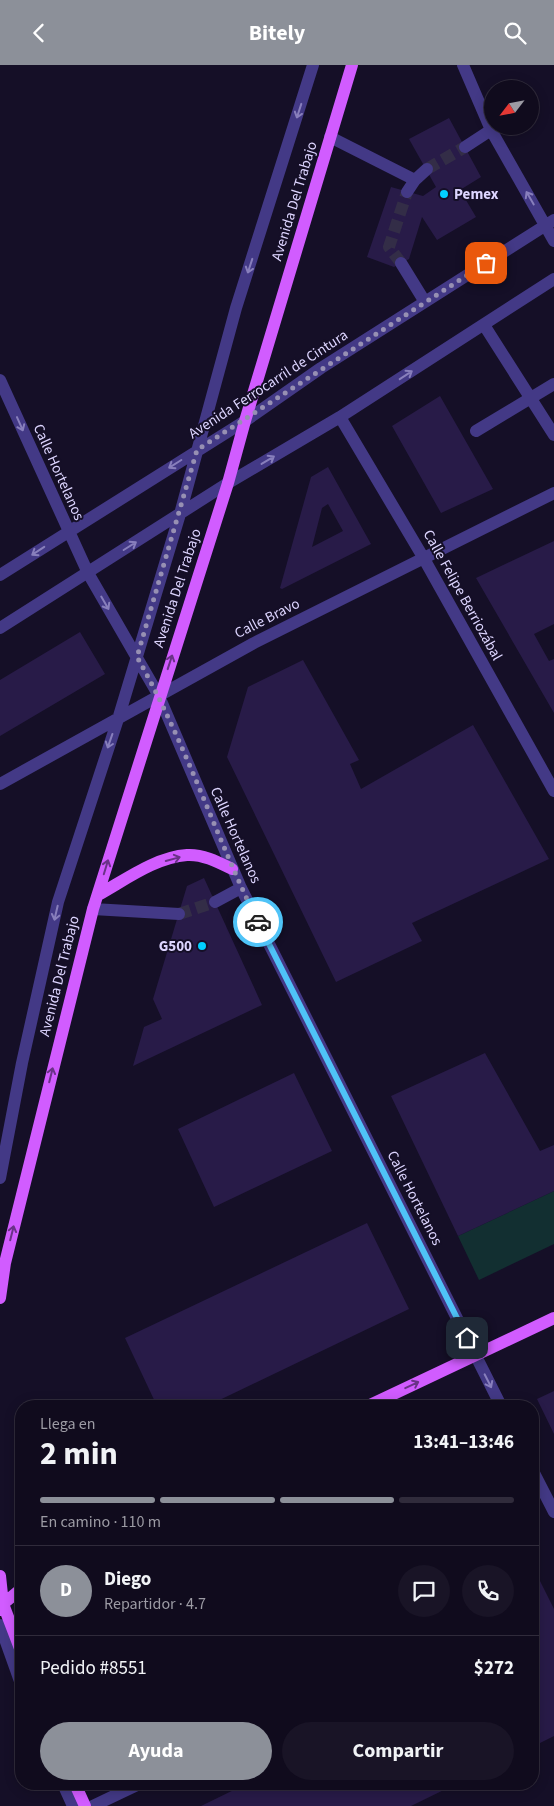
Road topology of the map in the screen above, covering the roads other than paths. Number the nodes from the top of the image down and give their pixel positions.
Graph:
1 (313, 65) edge
2 (352, 65) edge
3 (463, 65) edge
4 (484, 114) edge
5 (484, 135) edge
6 (494, 135) edge
7 (330, 137) junction
8 (465, 147) tunnel mouth
9 (427, 169) tunnel mouth
10 (415, 180) junction
11 (407, 192) tunnel mouth
12 (550, 222) edge
13 (554, 241) edge
14 (401, 263) tunnel mouth
15 (554, 279) edge
16 (426, 302) junction
17 (484, 325) junction
18 (0, 380) edge
19 (554, 384) edge
20 (530, 398) junction
21 (340, 417) junction
22 (245, 421) junction
23 (476, 431) dead end
24 (554, 435) edge
25 (197, 450) junction
26 (228, 483) junction
27 (554, 493) edge
28 (180, 514) junction
29 (68, 532) junction
30 (423, 557) junction
31 (88, 573) junction
32 (0, 575) edge
33 (0, 628) edge
34 (137, 657) junction
35 (159, 696) junction
36 (119, 717) junction
37 (0, 784) edge
38 (554, 791) edge
39 (232, 869) junction
40 (241, 888) junction
41 (98, 895) junction
42 (215, 902) tunnel mouth
43 (93, 909) junction
44 (179, 914) tunnel mouth
45 (0, 1178) edge
46 (0, 1298) edge
47 (554, 1318) edge
48 (476, 1355) junction
49 (381, 1400) edge
50 (498, 1400) edge
51 (539, 1483) edge
52 (554, 1512) edge
53 (0, 1576) edge
54 (15, 1595) edge
55 (2, 1607) edge
56 (0, 1625) edge
57 (15, 1637) edge
58 (15, 1667) edge
59 (66, 1790) edge
60 (78, 1790) edge
61 (127, 1790) edge
62 (73, 1806) edge
63 (85, 1806) edge
64 (93, 1806) edge

1 -> 25 street
2 - 7 main road, Avenida Del Trabajo
3 - 4 street
5 - 8 street
12 -> 6 street
7 - 10 street
7 - 22 main road, Avenida Del Trabajo
9 - 10 street
10 - 11 street
12 - 13 street
12 - 16 street, Avenida Ferrocarril de Cintura
14 - 16 street
15 - 17 street
16 - 22 street, Avenida Ferrocarril de Cintura
17 - 20 street
21 -> 17 street
18 -> 29 street, Calle Hortelanos
19 - 20 street
20 - 23 street
20 - 24 street
26 -> 21 street
21 - 30 street, Calle Felipe Berriozábal
22 - 25 street, Avenida Ferrocarril de Cintura
22 - 26 main road, Avenida Del Trabajo
25 - 28 street
25 -> 29 street, Avenida Ferrocarril de Cintura
26 - 28 street
35 -> 26 main road, Avenida Del Trabajo
27 - 30 street, Calle Bravo
31 -> 28 street
28 - 34 street
29 - 31 street, Calle Hortelanos
29 -> 32 street, Avenida Ferrocarril de Cintura
30 - 35 street, Calle Bravo
30 - 38 street, Calle Felipe Berriozábal
31 - 33 street
31 -> 34 street, Calle Hortelanos
34 - 35 street, Calle Hortelanos
34 - 36 street
35 - 36 street, Calle Bravo
35 - 39 street, Calle Hortelanos
41 -> 35 main road, Avenida Del Trabajo
36 - 37 street, Calle Bravo
36 -> 45 street
39 - 40 street, Calle Hortelanos
41 -> 39 main road
40 - 42 street
40 - 48 street, Calle Hortelanos
41 - 43 main road, Avenida Del Trabajo
43 - 44 street
46 -> 43 main road, Avenida Del Trabajo
47 - 48 main road
49 -> 48 main road
48 -> 50 street, Calle Hortelanos
51 - 52 street
53 - 55 main road
54 - 55 main road
55 - 57 main road
56 - 58 street
59 - 62 street
60 - 63 main road
61 - 64 street

